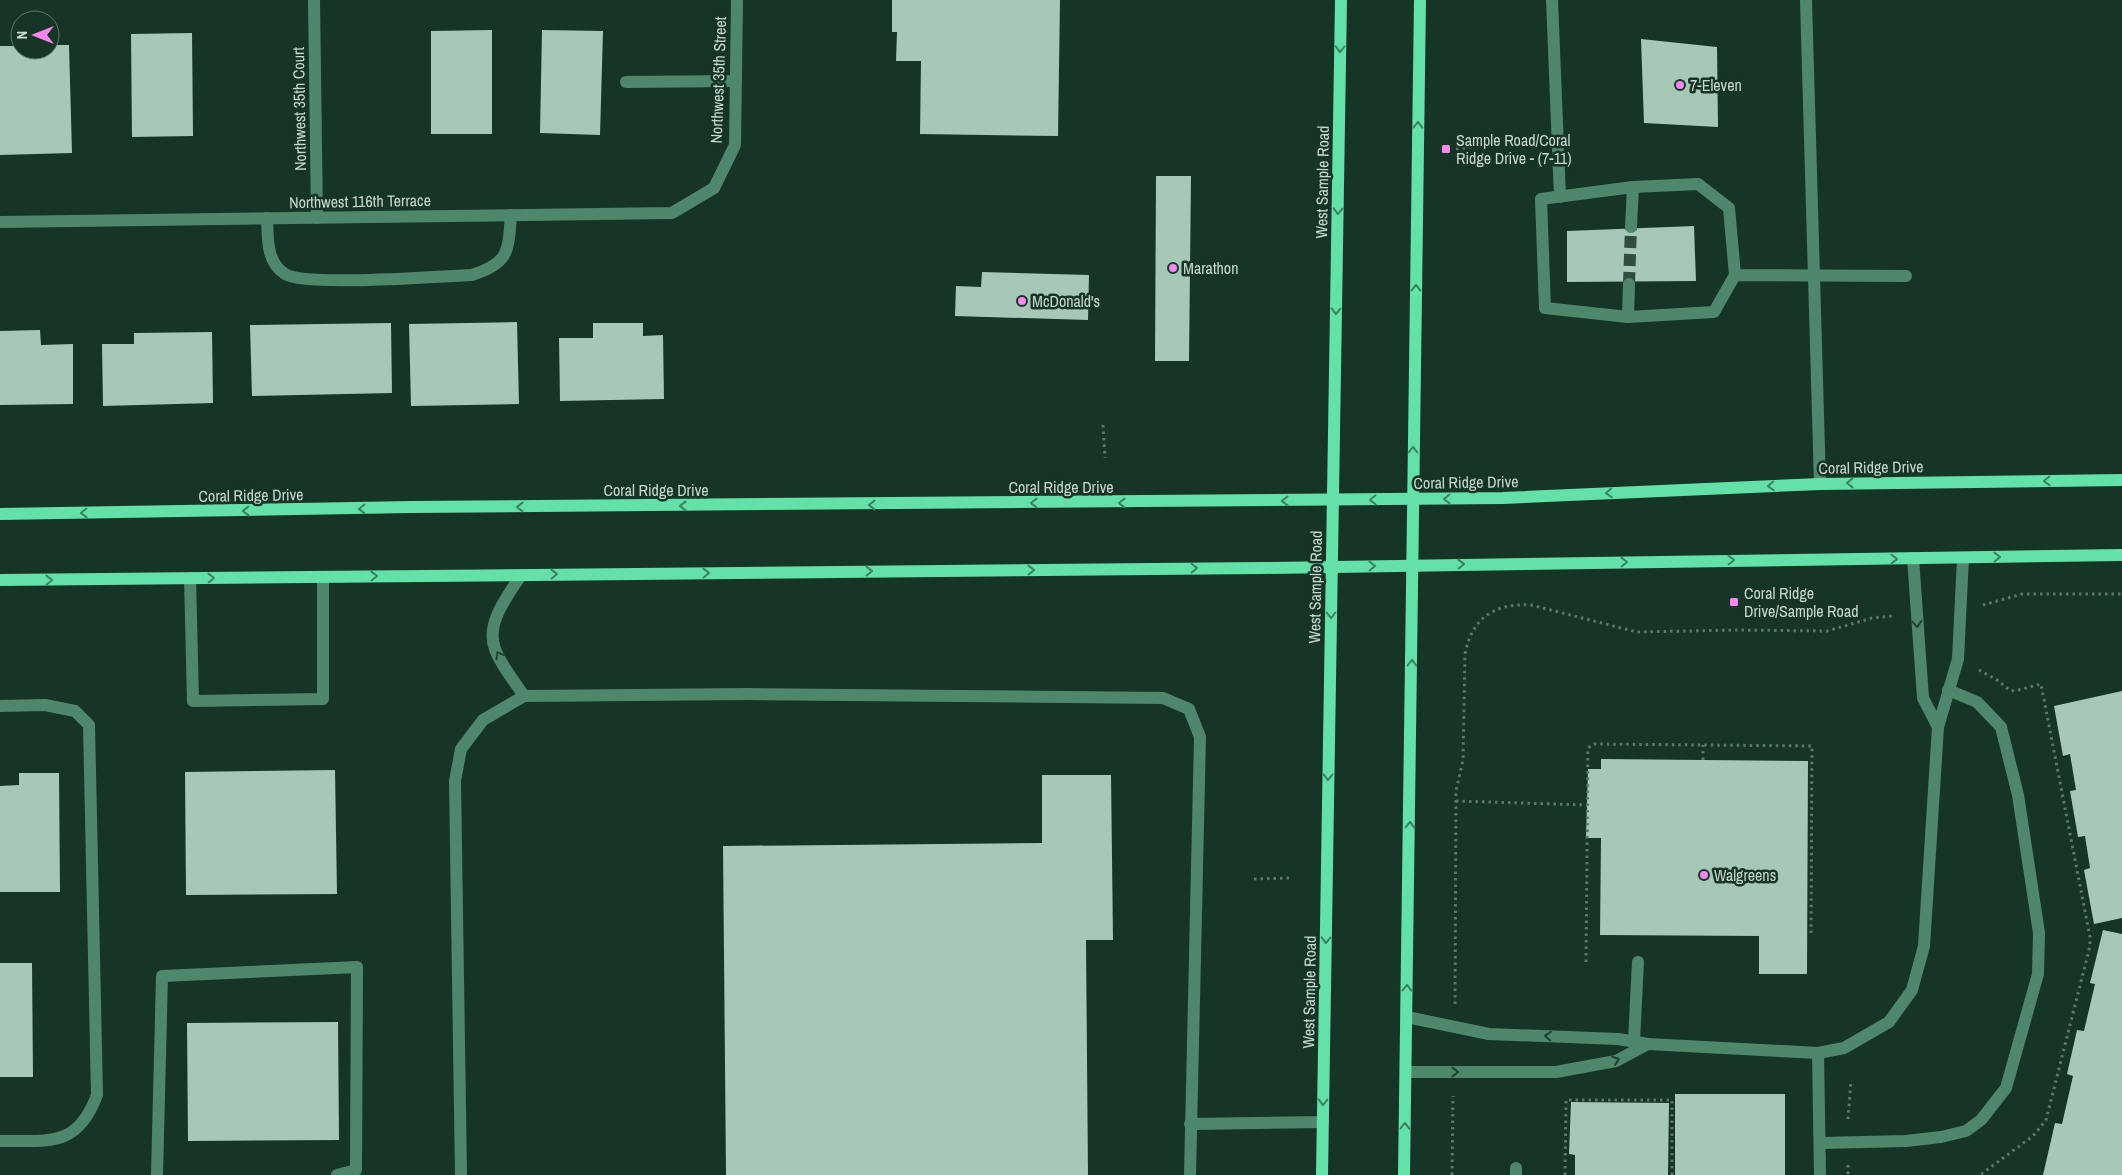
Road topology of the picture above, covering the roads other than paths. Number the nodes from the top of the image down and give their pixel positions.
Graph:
1 (314, 0) edge
2 (736, 0) edge
3 (1341, 0) edge
4 (1420, 0) edge
5 (1552, 0) edge
6 (1806, 0) edge
7 (736, 81) junction
8 (626, 82) dead end
9 (1633, 186) junction
10 (714, 188) joint
11 (1560, 197) junction
12 (511, 215) junction
13 (267, 218) junction
14 (317, 218) junction
15 (0, 222) edge
16 (1631, 227) tunnel mouth
17 (1734, 275) junction
18 (1813, 275) junction
19 (1906, 276) dead end
20 (1629, 284) tunnel mouth
21 (1628, 317) junction
22 (2122, 480) edge
23 (1820, 484) junction
24 (1413, 499) junction
25 (1334, 500) junction
26 (0, 514) edge
27 (2122, 555) edge
28 (1913, 558) junction
29 (1963, 558) junction
30 (1413, 565) junction
31 (1331, 566) junction
32 (521, 575) junction
33 (323, 577) junction
34 (190, 578) junction
35 (0, 580) edge
36 (1948, 690) junction
37 (524, 696) junction
38 (0, 706) edge
39 (1938, 727) junction
40 (1638, 962) dead end
41 (1407, 1017) junction
42 (1634, 1041) junction
43 (1648, 1044) junction
44 (1818, 1053) junction
45 (1406, 1072) junction
46 (1323, 1122) junction
47 (1190, 1124) junction
48 (0, 1141) edge
49 (1820, 1143) junction
50 (157, 1175) edge
51 (337, 1175) edge
52 (461, 1175) edge
53 (1190, 1175) edge
54 (1322, 1175) edge
55 (1404, 1175) edge
56 (1820, 1175) edge

1 - 14 street, Northwest 35th Court
2 - 7 street, Northwest 35th Street
3 -> 25 main road, West Sample Road
24 -> 4 main road
5 - 11 street
6 - 18 street
7 - 8 street
7 - 10 street, Northwest 35th Street
9 - 11 street
9 - 16 street
9 - 17 street
10 - 12 street, Northwest 116th Terrace
11 - 21 street
12 - 13 street
12 - 14 street, Northwest 116th Terrace
13 - 14 street, Northwest 116th Terrace
13 - 15 street, Northwest 116th Terrace
17 - 18 street
17 - 21 street
18 - 19 street
18 - 23 street
20 - 21 street
22 -> 23 main road, Coral Ridge Drive
23 -> 24 main road, Coral Ridge Drive
24 -> 25 main road, Coral Ridge Drive
24 - 30 main road
25 -> 26 main road, Coral Ridge Drive
25 - 31 main road, West Sample Road
29 -> 27 main road
28 - 29 main road
30 -> 28 main road
28 -> 39 street
29 - 36 street
31 -> 30 main road
41 -> 30 main road
32 -> 31 main road
31 -> 46 main road, West Sample Road
33 -> 32 main road
37 -> 32 street
34 -> 33 main road
33 - 34 street
35 -> 34 main road
36 - 39 street
36 - 49 street
37 - 47 street
37 - 52 street
38 - 48 street
39 - 44 street
40 - 42 street
42 -> 41 street
41 - 45 main road
42 - 43 street
43 - 44 street
45 -> 43 street
44 - 49 street
55 -> 45 main road
46 - 47 street
46 - 54 main road, West Sample Road
47 - 53 street
49 - 56 street
50 - 51 street

